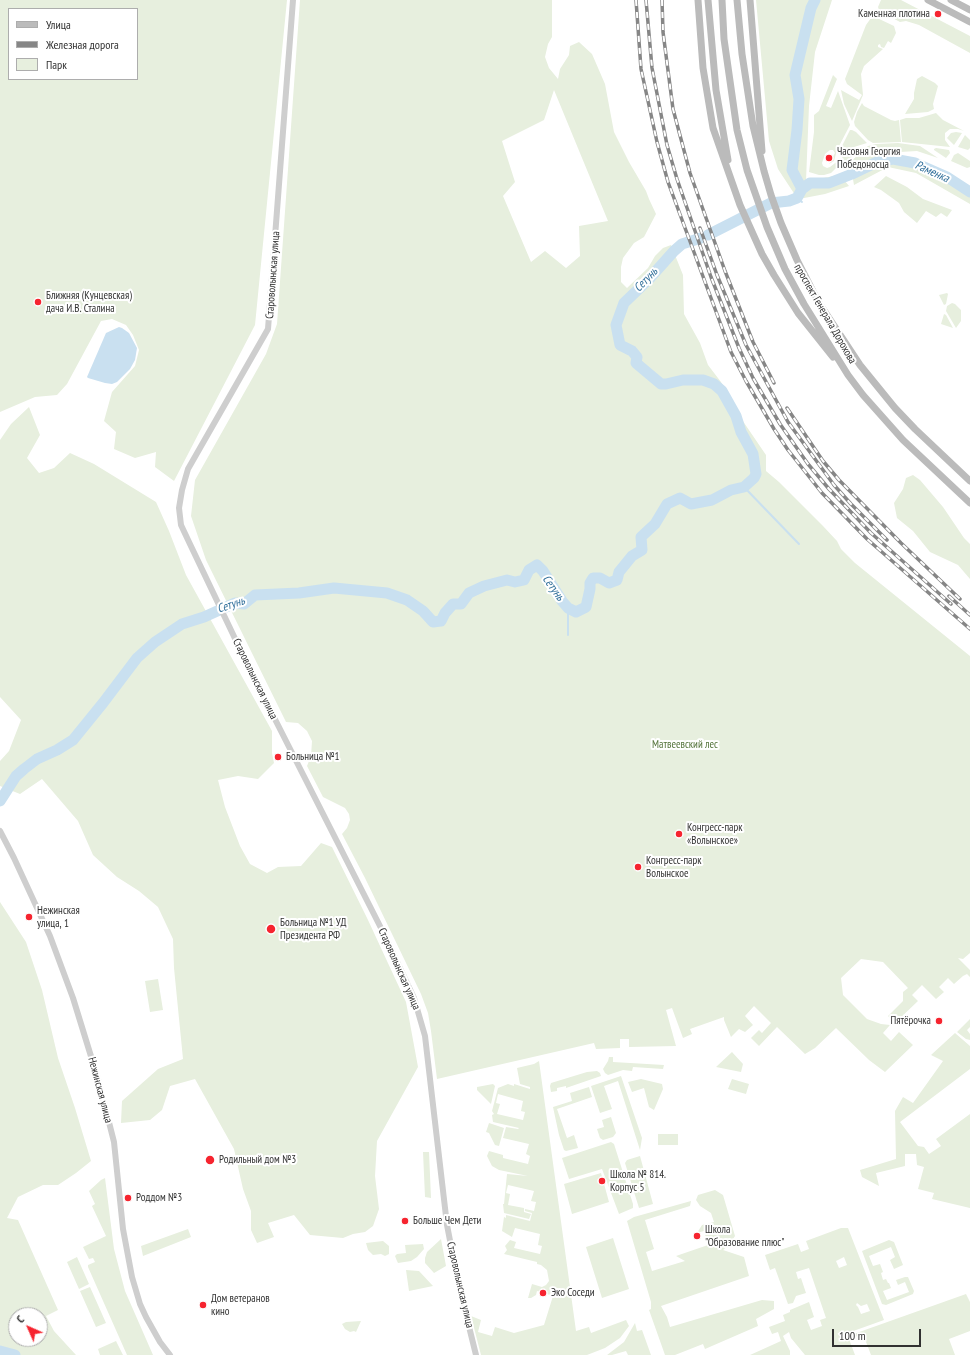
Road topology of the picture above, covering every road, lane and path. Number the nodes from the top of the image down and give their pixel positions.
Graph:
1 (293, 0) edge
2 (698, 0) edge
3 (708, 0) edge
4 (750, 0) edge
5 (928, 0) edge
6 (951, 0) edge
7 (722, 2) edge
8 (737, 2) edge
9 (970, 10) edge
10 (970, 22) edge
11 (764, 171) junction
12 (731, 180) junction
13 (848, 375) junction
14 (970, 480) edge
15 (970, 503) edge
16 (0, 831) edge
17 (170, 1355) edge
18 (476, 1355) edge

1 - 18 street, Староволынская улица
2 - 12 main road
3 - 12 main road
4 - 11 main road
5 - 10 main road
6 - 9 main road
7 - 13 main road, проспект Генерала Дорохова
8 - 11 main road, проспект Генерала Дорохова
11 - 14 main road, проспект Генерала Дорохова
12 - 13 main road
13 - 15 main road, проспект Генерала Дорохова
16 - 17 street, Нежинская улица

